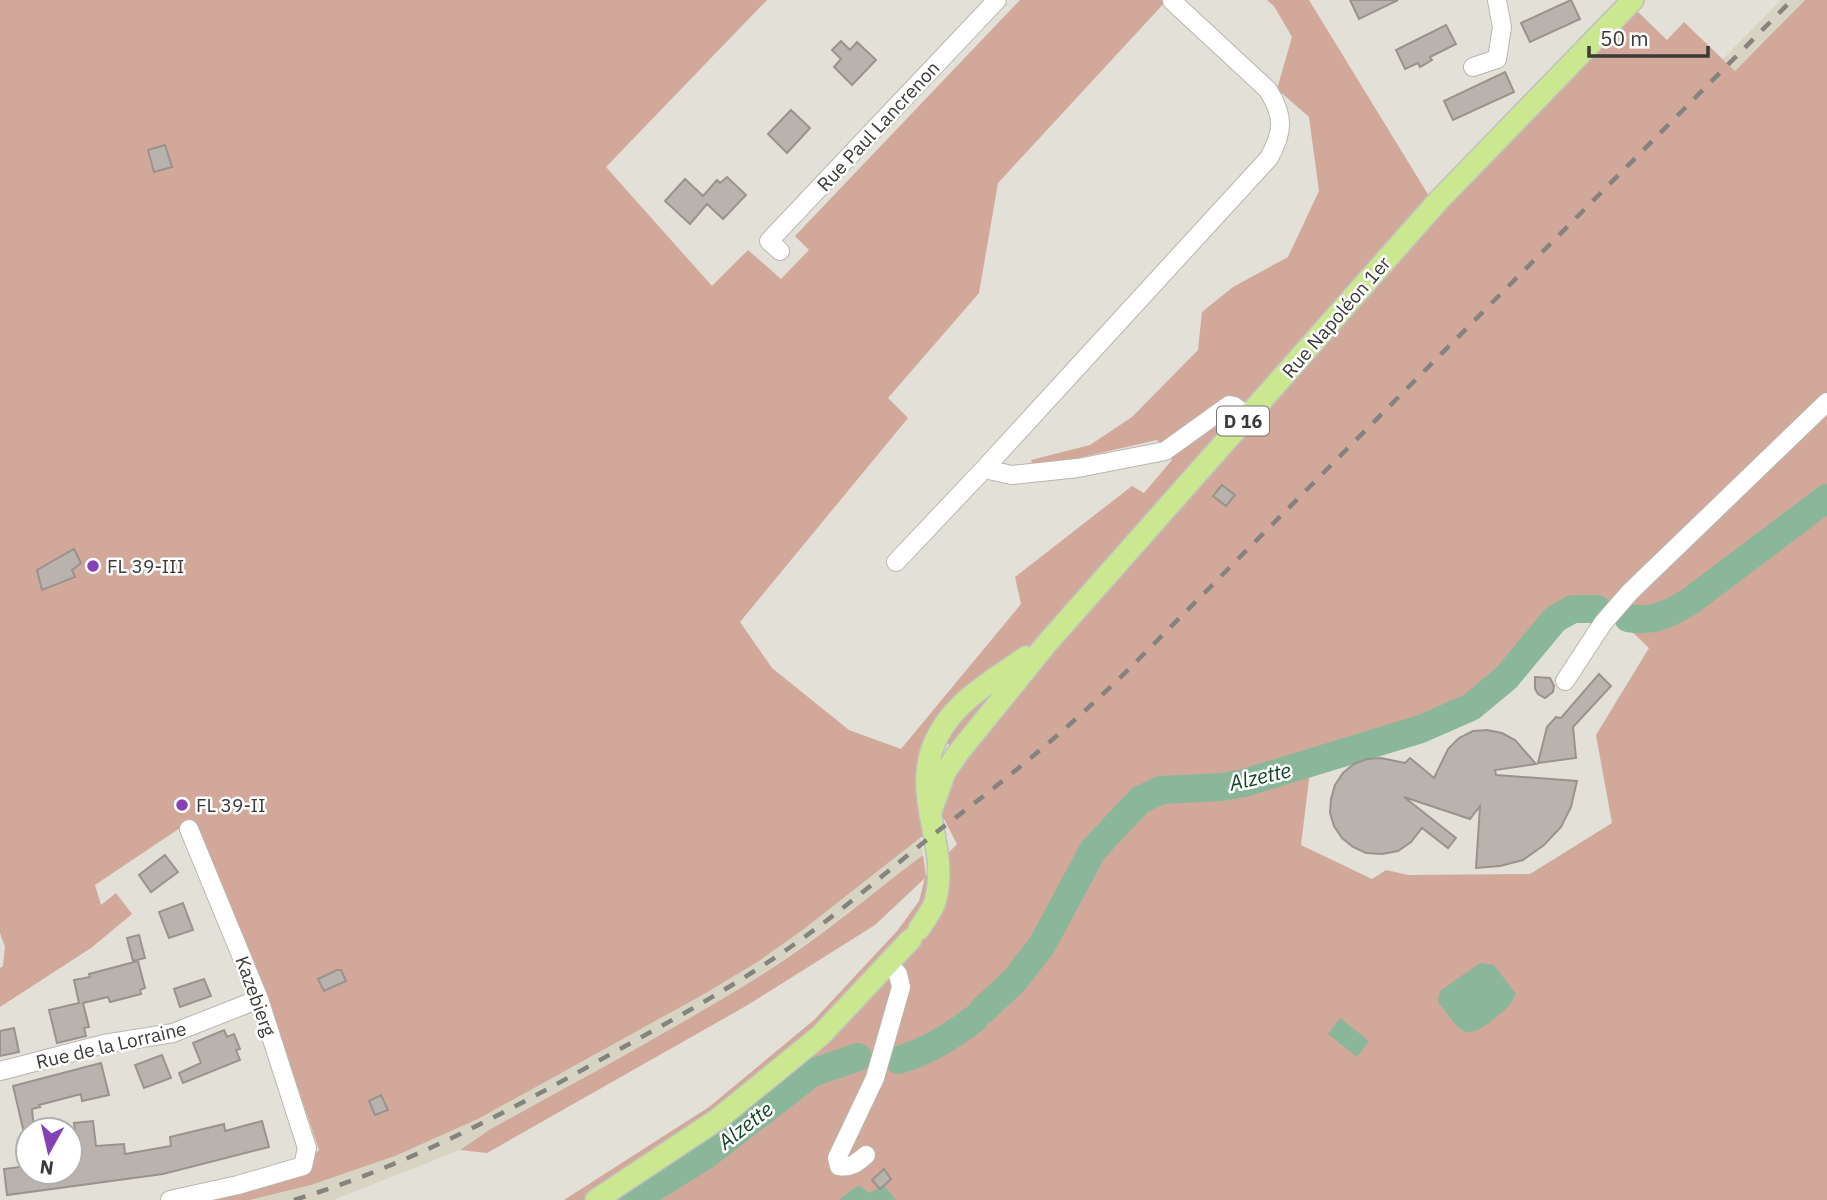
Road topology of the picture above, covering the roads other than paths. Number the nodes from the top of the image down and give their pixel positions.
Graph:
1 (997, 0) edge
2 (1497, 0) edge
3 (1633, 0) edge
4 (1172, 1) edge
5 (1473, 67) dead end
6 (780, 251) dead end
7 (1827, 402) edge
8 (1248, 416) junction
9 (984, 469) junction
10 (895, 562) dead end
11 (1565, 681) dead end
12 (189, 829) dead end
13 (888, 964) junction
14 (259, 999) junction
15 (0, 1070) edge
16 (866, 1155) dead end
17 (170, 1200) edge
18 (596, 1200) edge

1 - 6 street, Rue Paul Lancrenon
2 - 5 street
3 - 8 main road, Rue Napoléon 1er / D 16
4 - 9 street
7 - 11 street
8 - 9 street
8 - 13 main road, Rue Napoléon 1er / D 16
9 - 10 street
12 - 14 street, Kazebierg
13 - 16 street
13 - 18 main road, D 16
14 - 15 street, Rue de la Lorraine
14 - 17 street, Kazebierg

